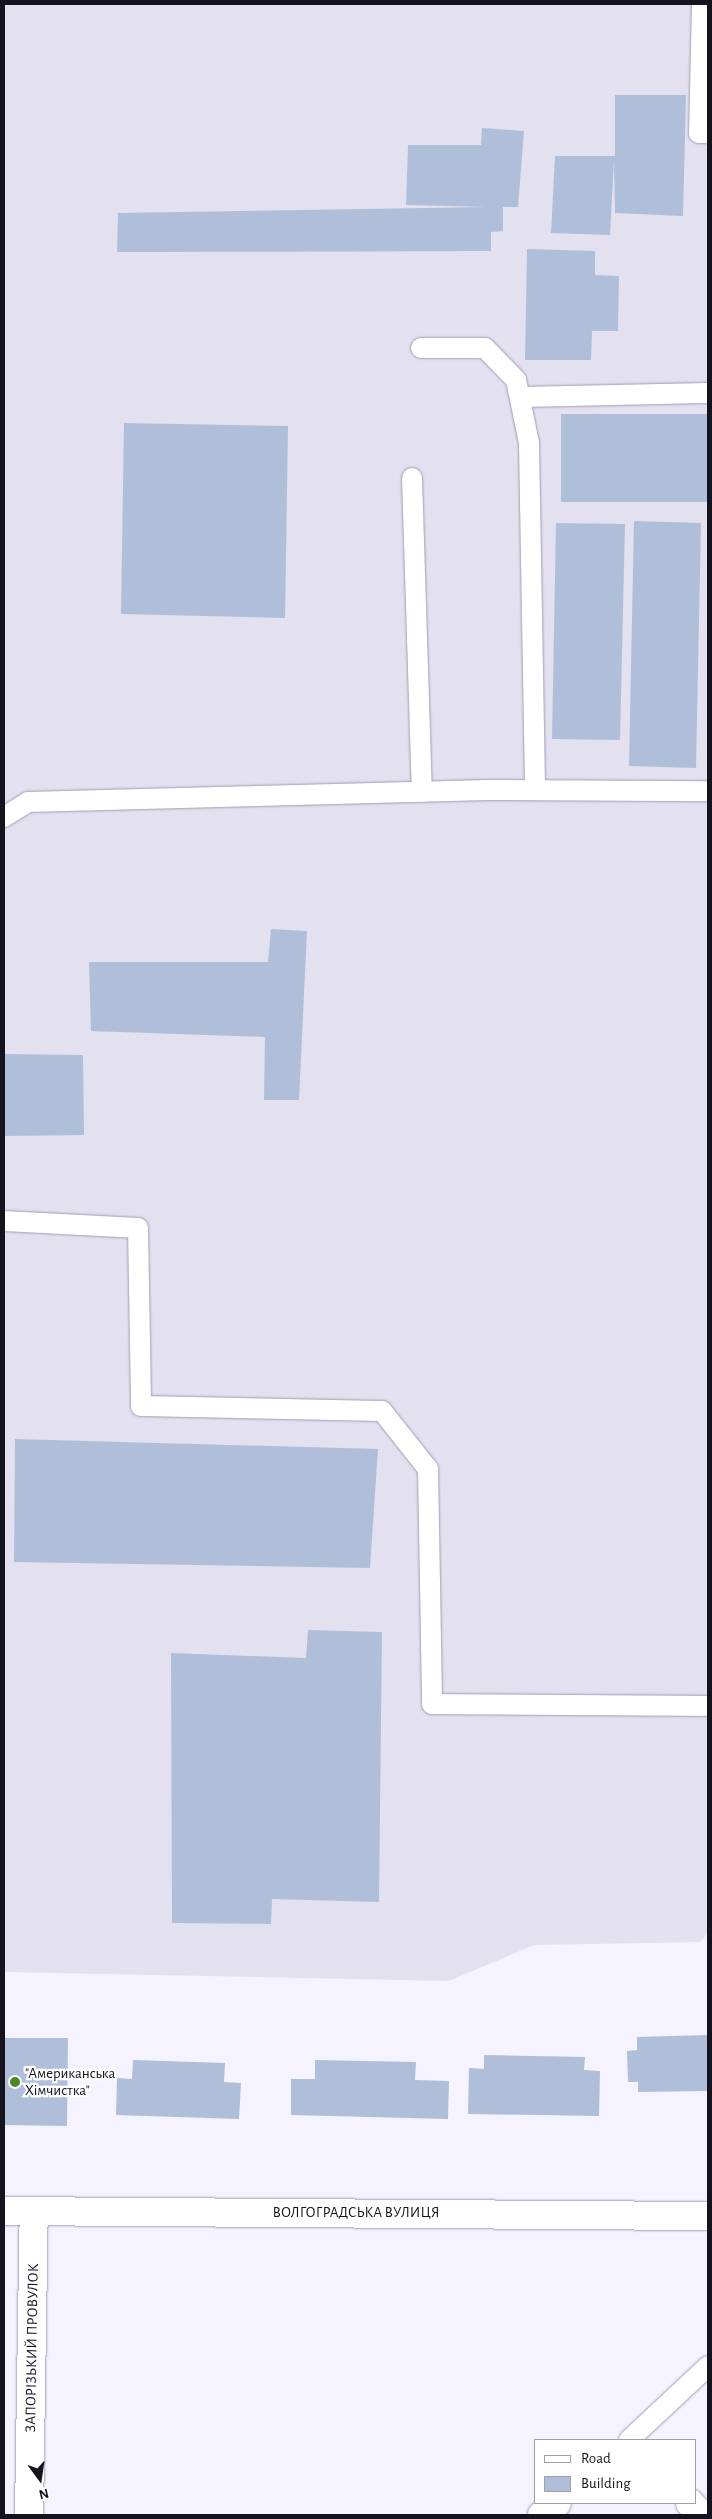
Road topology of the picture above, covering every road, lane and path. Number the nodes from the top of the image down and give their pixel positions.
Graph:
1 (702, 4) edge
2 (708, 133) edge
3 (421, 348) dead end
4 (708, 394) edge
5 (520, 397) junction
6 (412, 478) dead end
7 (536, 790) junction
8 (708, 791) edge
9 (422, 792) junction
10 (4, 817) edge
11 (4, 1221) edge
12 (708, 1706) edge
13 (34, 2210) junction
14 (4, 2211) edge
15 (708, 2216) edge
16 (708, 2366) edge
17 (629, 2439) edge
18 (556, 2504) edge
19 (691, 2504) edge
20 (29, 2515) edge
21 (542, 2515) edge
22 (701, 2515) edge

1 - 2 lane
3 - 5 lane
4 - 5 lane
5 - 7 lane
6 - 9 lane
7 - 8 lane
7 - 9 lane
9 - 10 lane
11 - 12 lane
13 - 14 street, ВОЛГОГРАДСЬКА ВУЛИЦЯ
13 - 15 street, ВОЛГОГРАДСЬКА ВУЛИЦЯ
13 - 20 street, ЗАПОРІЗЬКИЙ ПРОВУЛОК
16 - 17 lane
18 - 21 street
19 - 22 street

